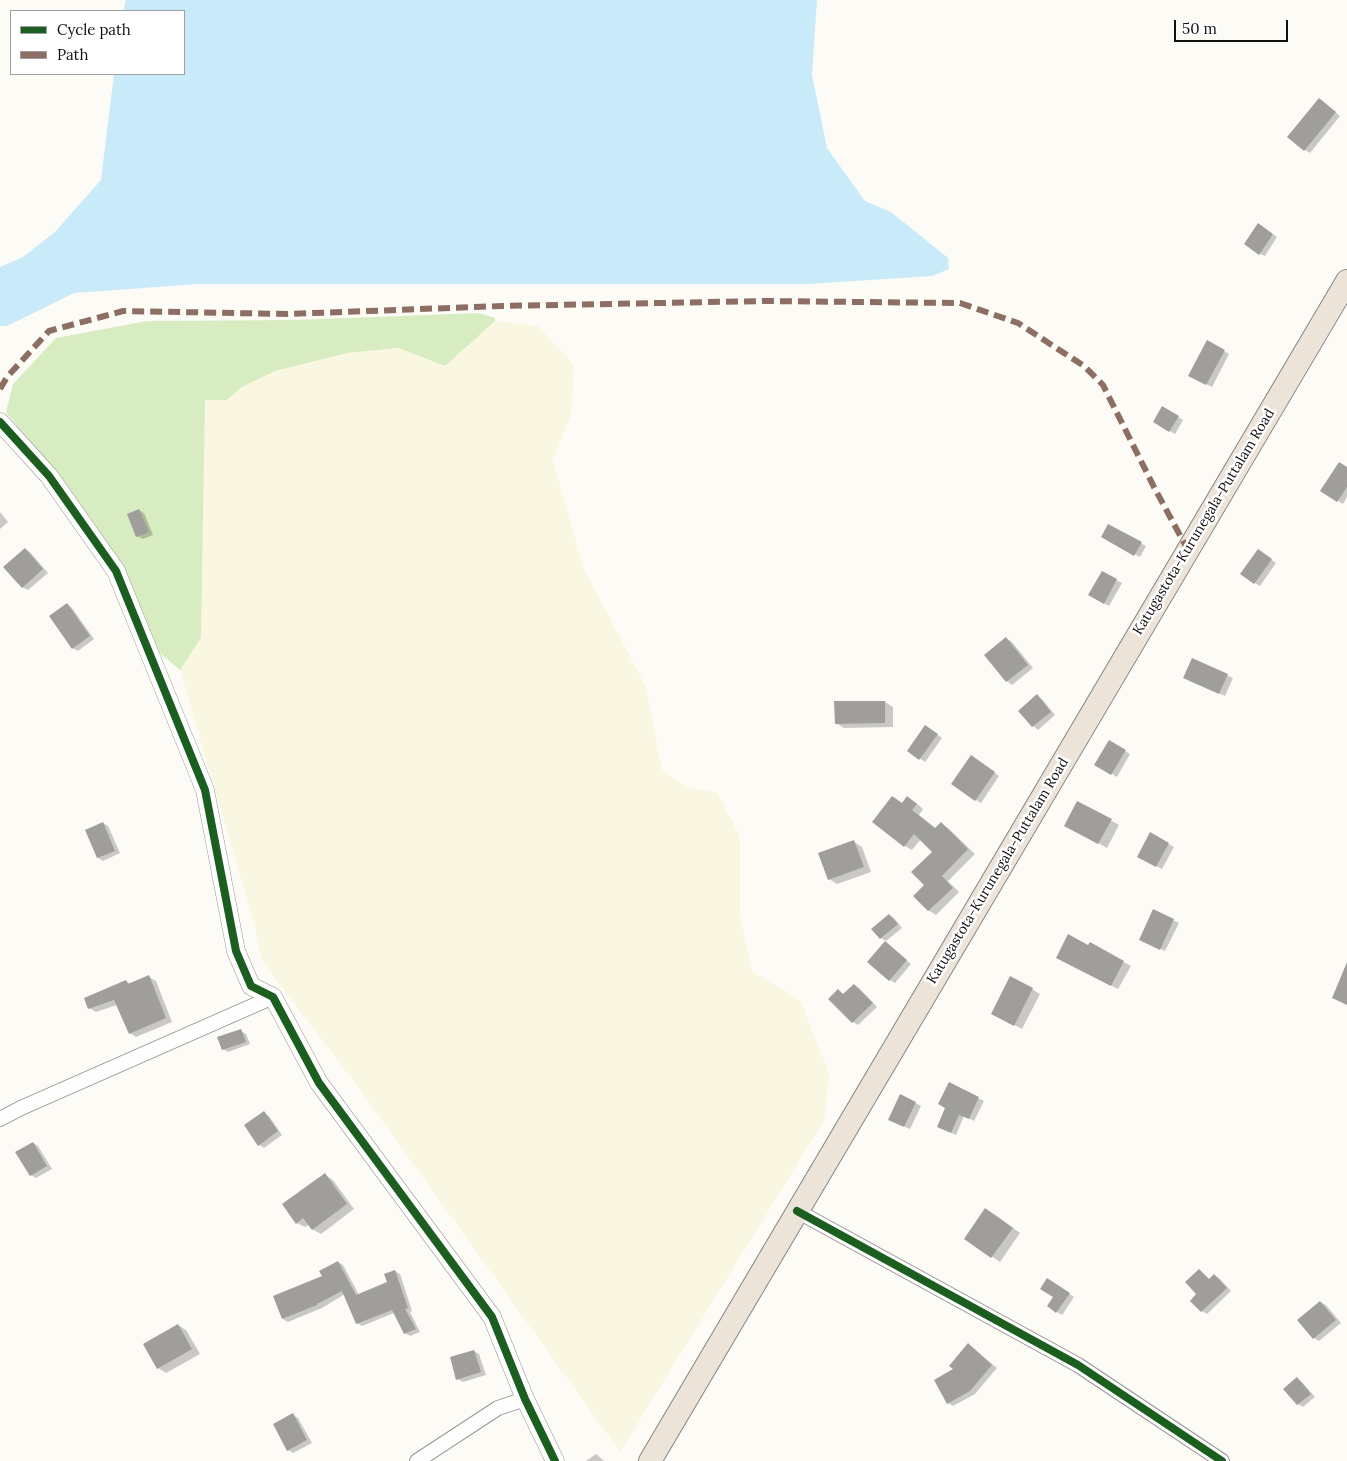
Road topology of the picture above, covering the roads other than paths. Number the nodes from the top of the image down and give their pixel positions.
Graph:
1 (1347, 281) edge
2 (0, 422) edge
3 (273, 997) junction
4 (0, 1119) edge
5 (797, 1211) junction
6 (525, 1399) junction
7 (417, 1461) edge
8 (555, 1461) edge
9 (650, 1461) edge
10 (1222, 1461) edge

1 - 5 highway, Katugastota-Kurunegala-Puttalam Road
2 - 3 street
3 - 4 street
3 - 6 street
5 - 9 highway, Katugastota-Kurunegala-Puttalam Road
5 - 10 street
6 - 7 street
6 - 8 street

